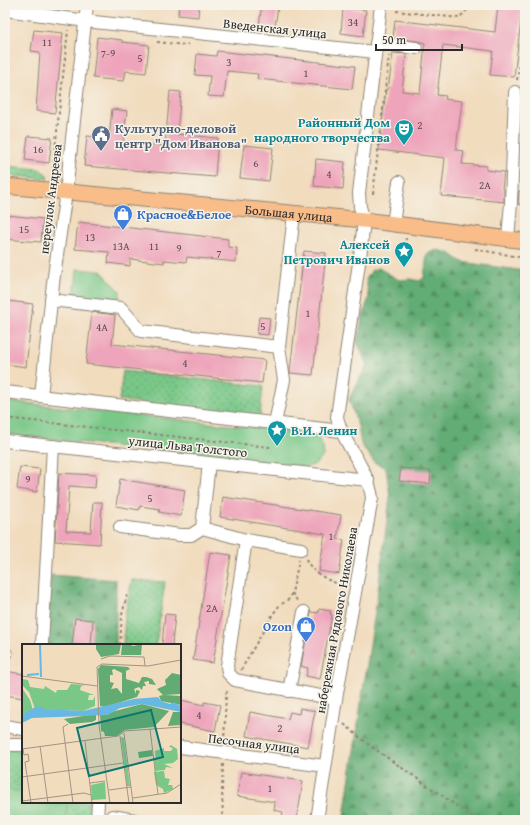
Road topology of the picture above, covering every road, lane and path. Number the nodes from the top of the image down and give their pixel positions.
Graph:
1 (87, 5) edge
2 (381, 5) edge
3 (472, 5) edge
4 (5, 10) edge
5 (396, 11) dead end
6 (69, 19) junction
7 (85, 21) junction
8 (525, 32) edge
9 (391, 44) junction
10 (376, 48) junction
11 (416, 48) dead end
12 (516, 92) joint
13 (53, 168) dead end
14 (399, 182) dead end
15 (5, 186) edge
16 (66, 192) junction
17 (373, 194) dead end
18 (294, 214) junction
19 (364, 220) junction
20 (393, 224) junction
21 (406, 238) dead end
22 (508, 238) junction
23 (525, 241) edge
24 (405, 246) dead end
25 (470, 248) dead end
26 (525, 258) edge
27 (51, 300) junction
28 (279, 347) junction
29 (5, 392) edge
30 (41, 396) junction
31 (5, 418) edge
32 (275, 423) junction
33 (341, 431) junction
34 (5, 441) edge
35 (53, 446) junction
36 (270, 446) dead end
37 (209, 463) junction
38 (368, 480) junction
39 (120, 526) dead end
40 (202, 528) junction
41 (246, 540) junction
42 (301, 549) joint
43 (344, 586) dead end
44 (126, 595) dead end
45 (304, 612) dead end
46 (42, 644) edge
47 (120, 644) edge
48 (289, 691) junction
49 (336, 699) junction
50 (333, 715) junction
51 (5, 726) edge
52 (22, 729) edge
53 (5, 745) edge
54 (22, 745) edge
55 (181, 748) edge
56 (325, 766) junction
57 (98, 803) edge
58 (97, 820) edge
59 (112, 820) edge
60 (136, 820) edge
61 (317, 820) edge
62 (477, 820) edge

1 - 7 street, переулок Андреева
2 - 10 street, набережная Рядового Николаева
3 - 5 path
4 - 6 street, Введенская улица
6 - 7 street, Введенская улица
6 - 13 path
7 - 10 street, Введенская улица
7 - 16 street, переулок Андреева
8 - 12 path
9 - 10 street, Введенская улица
9 - 11 street, Введенская улица
9 - 17 path
10 - 19 street, набережная Рядового Николаева
12 - 22 street
14 - 20 street
15 - 16 main road, Большая улица
16 - 18 main road, Большая улица
16 - 27 street, переулок Андреева
18 - 19 main road, Большая улица
18 - 28 street
19 - 20 main road, Большая улица
19 - 33 street, набережная Рядового Николаева
20 - 22 main road, Большая улица
21 - 24 path
22 - 23 main road, Большая улица
25 - 26 path
27 - 28 street
27 - 30 street, переулок Андреева
28 - 32 street
29 - 30 street
30 - 32 street
31 - 36 path
32 - 33 street
33 - 38 street, набережная Рядового Николаева
34 - 35 street, улица Льва Толстого
35 - 37 street, улица Льва Толстого
35 - 46 street
37 - 38 street, улица Льва Толстого
37 - 40 street
38 - 49 street, набережная Рядового Николаева
39 - 40 street
40 - 41 street
41 - 42 street
41 - 48 street
42 - 43 path
44 - 47 path
45 - 48 street
48 - 49 street
49 - 50 street, набережная Рядового Николаева
50 - 56 street, набережная Рядового Николаева
50 - 62 path
51 - 52 street
53 - 54 street
55 - 56 street, Песочная улица
56 - 61 street, набережная Рядового Николаева
57 - 58 street
59 - 60 street

